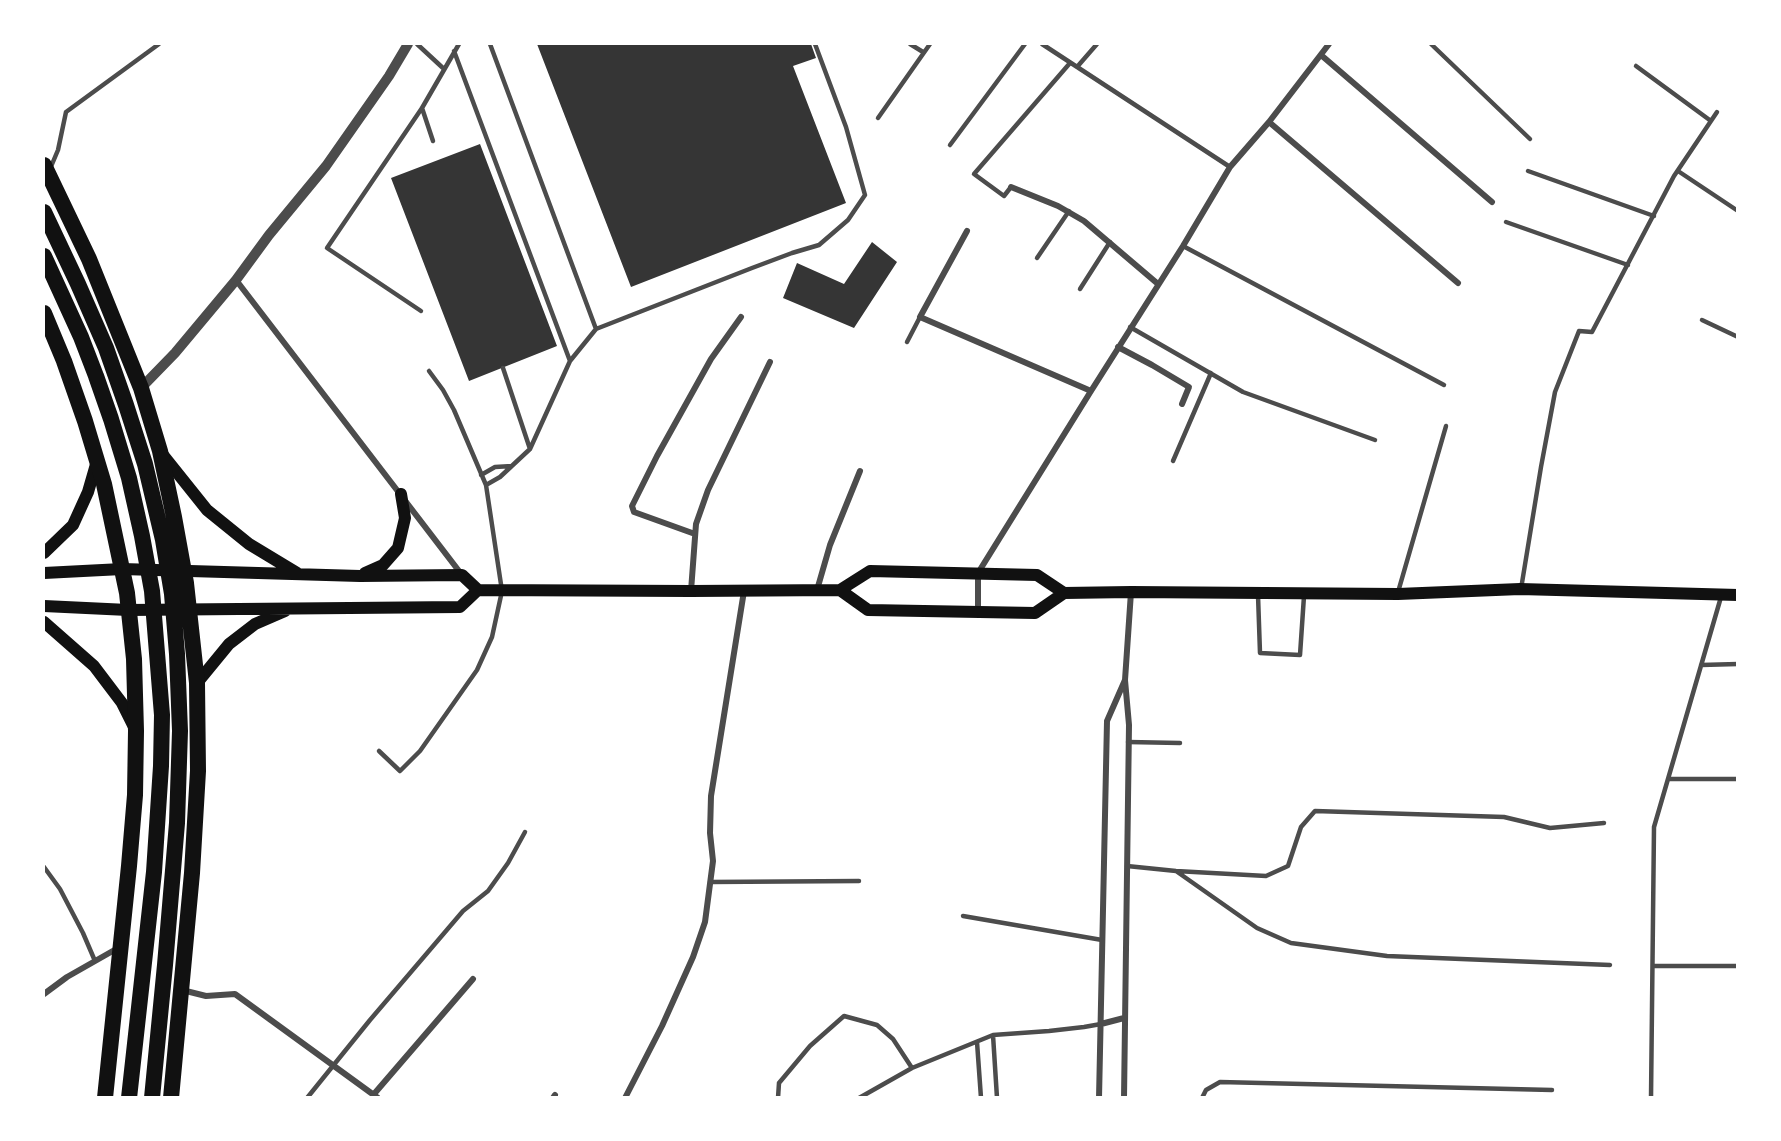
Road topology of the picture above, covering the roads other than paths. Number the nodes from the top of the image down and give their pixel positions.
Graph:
1 (159, 44) edge
2 (408, 44) edge
3 (417, 44) edge
4 (459, 44) edge
5 (490, 44) edge
6 (815, 44) edge
7 (910, 44) edge
8 (930, 44) edge
9 (1025, 44) edge
10 (1042, 44) edge
11 (1097, 44) edge
12 (1329, 44) edge
13 (1431, 44) edge
14 (454, 51) junction
15 (923, 52) junction
16 (1321, 55) junction
17 (1070, 63) junction
18 (1636, 66) dead end
19 (1077, 67) junction
20 (444, 69) junction
21 (422, 108) junction
22 (1717, 112) dead end
23 (878, 118) dead end
24 (1711, 121) junction
25 (1269, 122) junction
26 (1530, 139) dead end
27 (433, 141) dead end
28 (950, 145) dead end
29 (1230, 167) junction
30 (46, 170) edge
31 (1528, 171) dead end
32 (1678, 171) junction
33 (1011, 187) joint
34 (1492, 202) dead end
35 (1069, 211) junction
36 (1737, 211) edge
37 (44, 212) edge
38 (1654, 216) junction
39 (1506, 222) dead end
40 (967, 231) dead end
41 (1110, 242) junction
42 (1183, 246) junction
43 (44, 256) edge
44 (1037, 258) dead end
45 (1628, 265) junction
46 (236, 280) junction
47 (1458, 283) dead end
48 (1158, 284) junction
49 (1080, 289) dead end
50 (421, 311) dead end
51 (44, 313) edge
52 (741, 317) dead end
53 (920, 317) junction
54 (1702, 320) dead end
55 (1131, 327) junction
56 (596, 328) junction
57 (1737, 337) edge
58 (907, 342) dead end
59 (1118, 347) junction
60 (570, 361) junction
61 (770, 362) dead end
62 (503, 368) dead end
63 (429, 371) dead end
64 (1211, 373) junction
65 (1444, 385) dead end
66 (141, 388) junction
67 (1091, 391) junction
68 (1182, 404) dead end
69 (1446, 426) dead end
70 (1375, 440) dead end
71 (530, 449) junction
72 (159, 451) junction
73 (97, 461) junction
74 (1173, 461) dead end
75 (512, 466) junction
76 (860, 471) dead end
77 (481, 475) junction
78 (486, 486) junction
79 (401, 494) junction
80 (174, 517) junction
81 (113, 527) junction
82 (695, 534) junction
83 (44, 553) edge
84 (122, 569) junction
85 (184, 570) junction
86 (44, 573) edge
87 (978, 573) junction
88 (298, 574) junction
89 (462, 575) junction
90 (360, 576) junction
91 (1520, 589) junction
92 (478, 590) junction
93 (817, 590) junction
94 (840, 590) junction
95 (502, 591) junction
96 (691, 591) junction
97 (744, 591) junction
98 (1131, 592) junction
99 (1064, 593) junction
100 (1258, 593) junction
101 (1304, 593) junction
102 (1398, 594) junction
103 (1721, 595) junction
104 (1737, 595) edge
105 (44, 606) edge
106 (290, 609) junction
107 (128, 610) junction
108 (189, 610) junction
109 (978, 612) junction
110 (44, 622) edge
111 (195, 663) junction
112 (1737, 664) edge
113 (134, 665) junction
114 (1701, 665) junction
115 (1125, 680) junction
116 (197, 683) junction
117 (136, 731) junction
118 (1128, 742) junction
119 (1180, 743) dead end
120 (378, 751) dead end
121 (1668, 779) junction
122 (1737, 779) edge
123 (1604, 823) dead end
124 (525, 832) dead end
125 (1127, 866) junction
126 (44, 867) edge
127 (1176, 871) junction
128 (859, 881) dead end
129 (710, 882) junction
130 (963, 916) dead end
131 (1102, 940) junction
132 (121, 946) junction
133 (95, 961) junction
134 (1610, 965) dead end
135 (1653, 966) junction
136 (1737, 966) edge
137 (473, 979) dead end
138 (182, 990) junction
139 (44, 994) edge
140 (1124, 1018) junction
141 (1101, 1024) junction
142 (993, 1035) junction
143 (977, 1042) junction
144 (334, 1065) junction
145 (912, 1068) junction
146 (1552, 1090) dead end
147 (376, 1096) edge
148 (105, 1098) edge
149 (129, 1098) edge
150 (152, 1098) edge
151 (171, 1098) edge
152 (307, 1098) edge
153 (625, 1098) edge
154 (778, 1098) edge
155 (859, 1098) edge
156 (981, 1098) edge
157 (997, 1098) edge
158 (1099, 1098) edge
159 (1124, 1098) edge
160 (1202, 1098) edge
161 (1651, 1098) edge

1 - 30 lane
2 - 46 street
3 - 20 lane
4 - 14 lane
5 - 56 lane
6 - 56 lane
7 - 15 lane
8 - 15 lane
9 - 28 lane
10 - 17 lane
11 - 19 lane
12 - 16 street
13 - 26 lane
14 - 20 lane
14 - 60 lane
15 - 23 lane
16 - 25 street
16 - 34 street
17 - 19 lane
17 - 33 lane
18 - 24 lane
19 - 29 lane
20 - 21 lane
21 - 27 lane
21 - 50 lane
22 - 24 lane
24 - 32 lane
25 - 29 street
25 - 47 street
29 - 42 street
30 - 66 highway
31 - 38 lane
32 - 36 lane
32 - 38 lane
33 - 35 street
35 - 41 street
35 - 44 lane
37 - 150 highway
38 - 45 lane
39 - 45 lane
40 - 53 street
41 - 48 street
41 - 49 lane
42 - 48 street
42 - 65 lane
43 - 149 highway
45 - 91 lane
46 - 66 street
46 - 79 street
48 - 55 street
51 - 73 highway
52 - 82 street
53 - 58 lane
53 - 67 street
54 - 57 lane
55 - 59 street
55 - 64 lane
56 - 60 lane
59 - 67 street
59 - 68 street
60 - 71 lane
61 - 82 street
62 - 71 lane
63 - 77 lane
64 - 70 lane
64 - 74 lane
66 - 72 highway
67 - 87 street
69 - 102 lane
71 - 75 lane
72 - 80 highway
72 - 88 main road
73 - 81 highway
73 - 83 main road
75 - 77 lane
75 - 78 lane
76 - 93 street
77 - 78 lane
78 - 95 lane
79 - 89 street
79 - 90 main road
80 - 81 highway
80 - 85 highway
81 - 84 highway
82 - 96 street
84 - 85 main road
84 - 86 main road
84 - 107 highway
85 - 88 main road
85 - 108 highway
87 - 94 main road
87 - 99 main road
87 - 109 street
88 - 90 main road
89 - 90 main road
89 - 92 main road
91 - 102 main road
91 - 103 main road
92 - 95 main road
92 - 106 main road
93 - 94 main road
93 - 97 main road
94 - 109 main road
95 - 96 main road
95 - 120 lane
96 - 97 main road
97 - 129 street
98 - 99 main road
98 - 100 main road
98 - 115 street
99 - 109 main road
100 - 101 main road
100 - 101 lane
101 - 102 main road
103 - 104 main road
103 - 114 lane
105 - 107 main road
106 - 108 main road
106 - 116 main road
107 - 108 main road
107 - 113 highway
108 - 111 highway
110 - 117 main road
111 - 113 highway
111 - 116 highway
112 - 114 lane
113 - 117 highway
114 - 121 lane
115 - 118 street
115 - 131 street
116 - 138 highway
117 - 132 highway
118 - 119 lane
118 - 125 street
121 - 122 lane
121 - 135 lane
123 - 127 lane
124 - 144 lane
125 - 127 lane
125 - 140 street
126 - 133 lane
127 - 134 lane
128 - 129 lane
129 - 153 street
130 - 131 lane
131 - 141 street
132 - 133 street
132 - 148 highway
133 - 139 street
135 - 136 lane
135 - 161 lane
137 - 147 street
138 - 144 street
138 - 151 highway
140 - 141 street
140 - 159 street
141 - 142 lane
141 - 158 street
142 - 143 lane
142 - 157 lane
143 - 145 lane
143 - 156 lane
144 - 147 street
144 - 152 lane
145 - 154 lane
145 - 155 lane
146 - 160 lane

